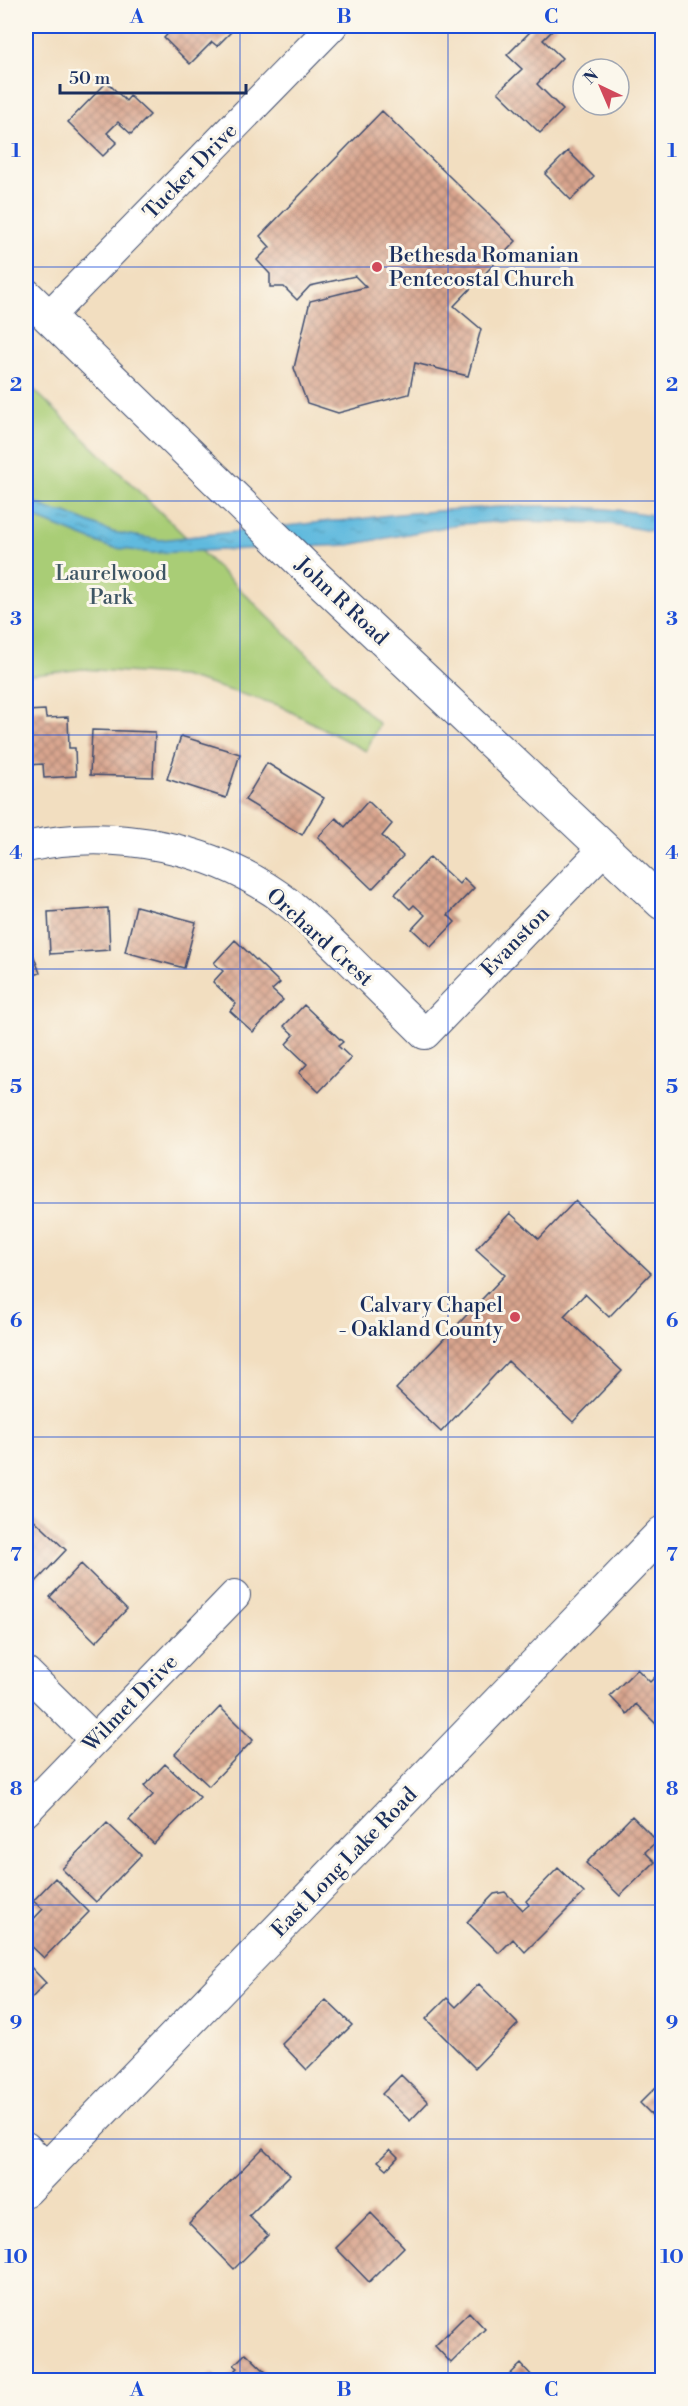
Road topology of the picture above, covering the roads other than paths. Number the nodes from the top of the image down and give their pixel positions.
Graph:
1 (332, 26) edge
2 (37, 306) edge
3 (26, 847) edge
4 (605, 848) junction
5 (663, 903) edge
6 (425, 1034) joint
7 (663, 1533) edge
8 (235, 1595) dead end
9 (26, 1672) edge
10 (94, 1738) junction
11 (26, 1811) edge
12 (33, 2168) edge

1 - 2 street, Tucker Drive
2 - 4 main road, John R Road
3 - 6 street, Orchard Crest
4 - 5 main road, John R Road
4 - 6 street, Evanston
7 - 12 main road, East Long Lake Road
8 - 10 street, Wilmet Drive
9 - 10 street
10 - 11 street, Wilmet Drive

